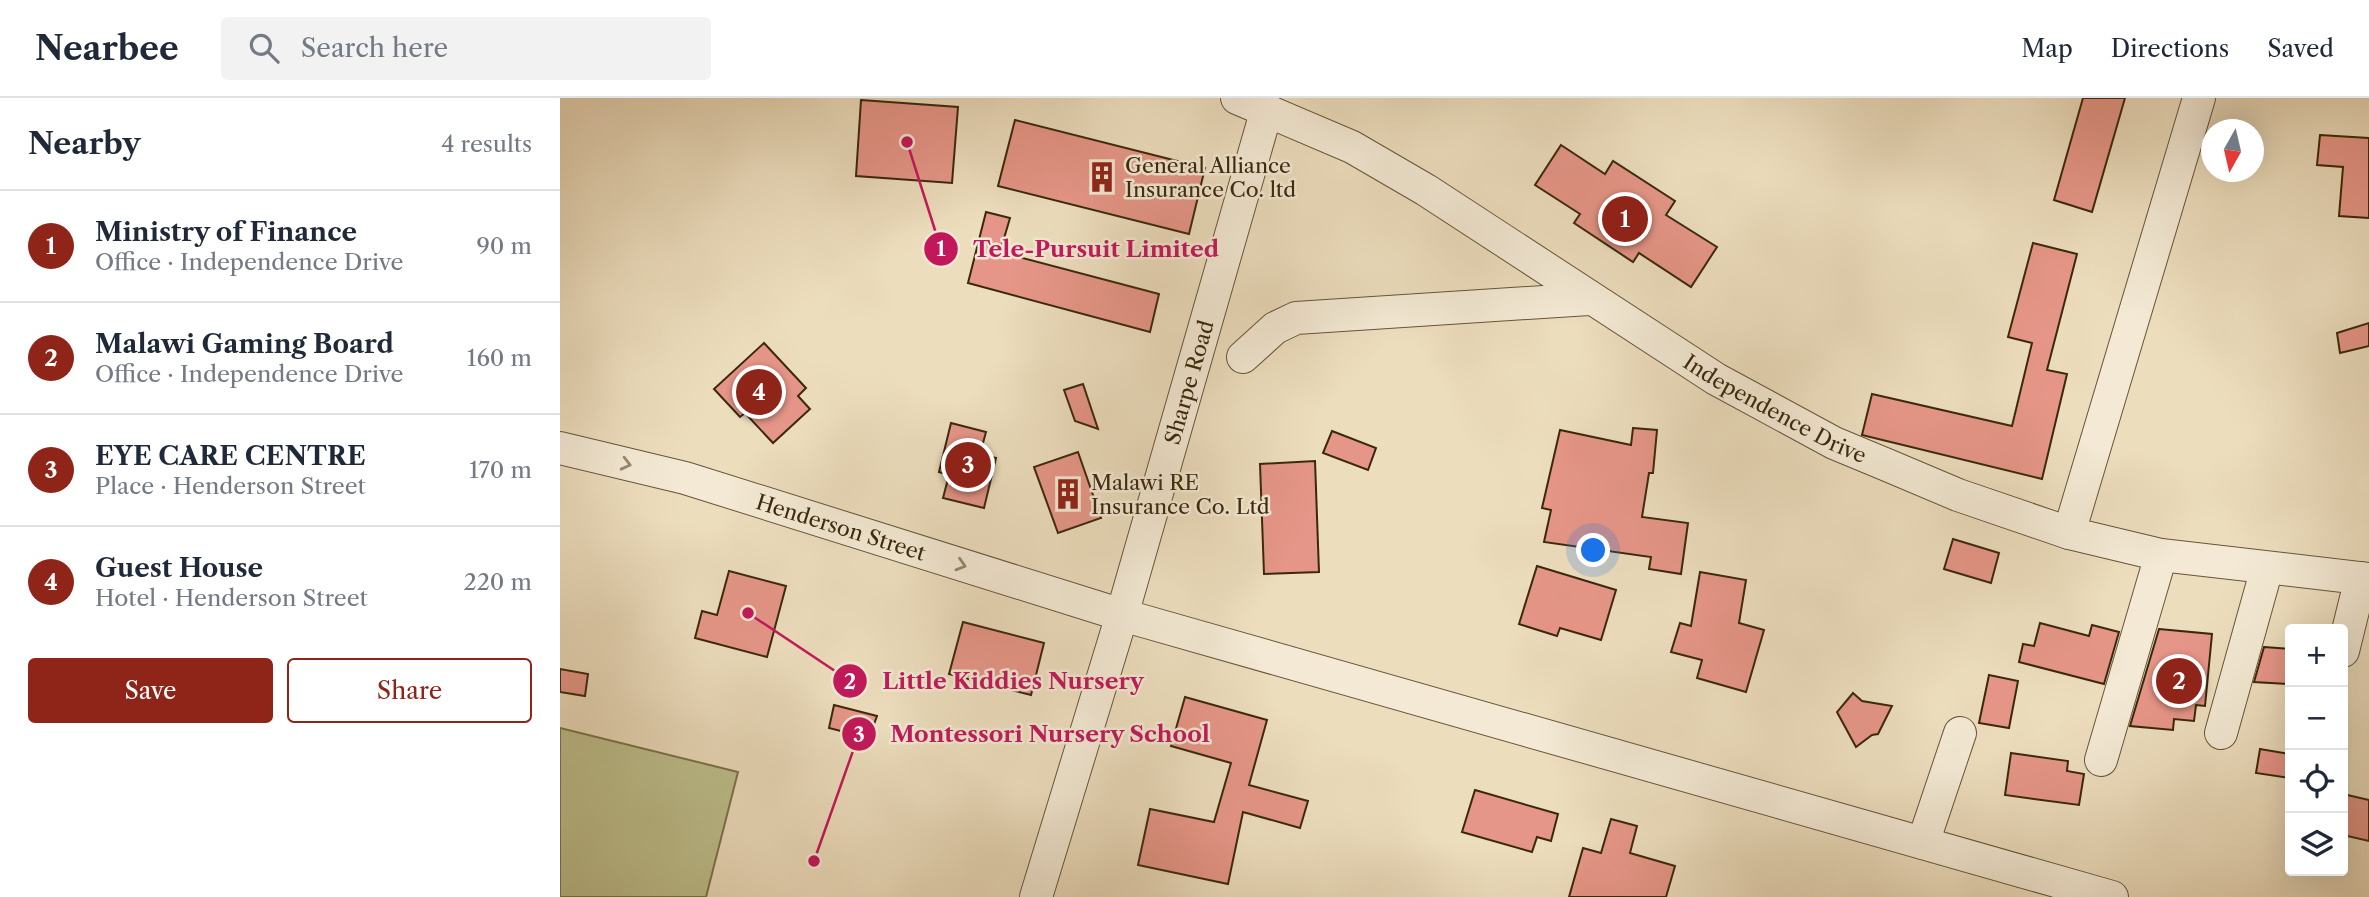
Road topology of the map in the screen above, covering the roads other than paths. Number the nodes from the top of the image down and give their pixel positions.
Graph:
1 (1237, 98) edge
2 (2199, 98) edge
3 (1267, 109) junction
4 (1589, 299) junction
5 (1243, 356) dead end
6 (560, 448) edge
7 (2069, 533) junction
8 (2161, 555) junction
9 (2267, 568) junction
10 (2365, 578) edge
11 (1122, 615) junction
12 (2348, 634) edge
13 (1960, 733) dead end
14 (2221, 733) dead end
15 (2101, 760) dead end
16 (1923, 843) junction
17 (1037, 897) edge
18 (2112, 897) edge

1 - 3 street, Independence Drive
2 - 7 street
3 - 4 street, Independence Drive
3 - 11 street, Sharpe Road
4 - 5 street
4 - 7 street, Independence Drive
6 -> 11 street, Henderson Street
7 - 8 street, Independence Drive
8 - 9 street, Independence Drive
8 - 15 street
9 - 10 street, Independence Drive
9 - 14 street
10 - 12 street
11 - 16 street, Henderson Street
11 - 17 street, Sharpe Road
13 - 16 street
16 - 18 street, Henderson Street

